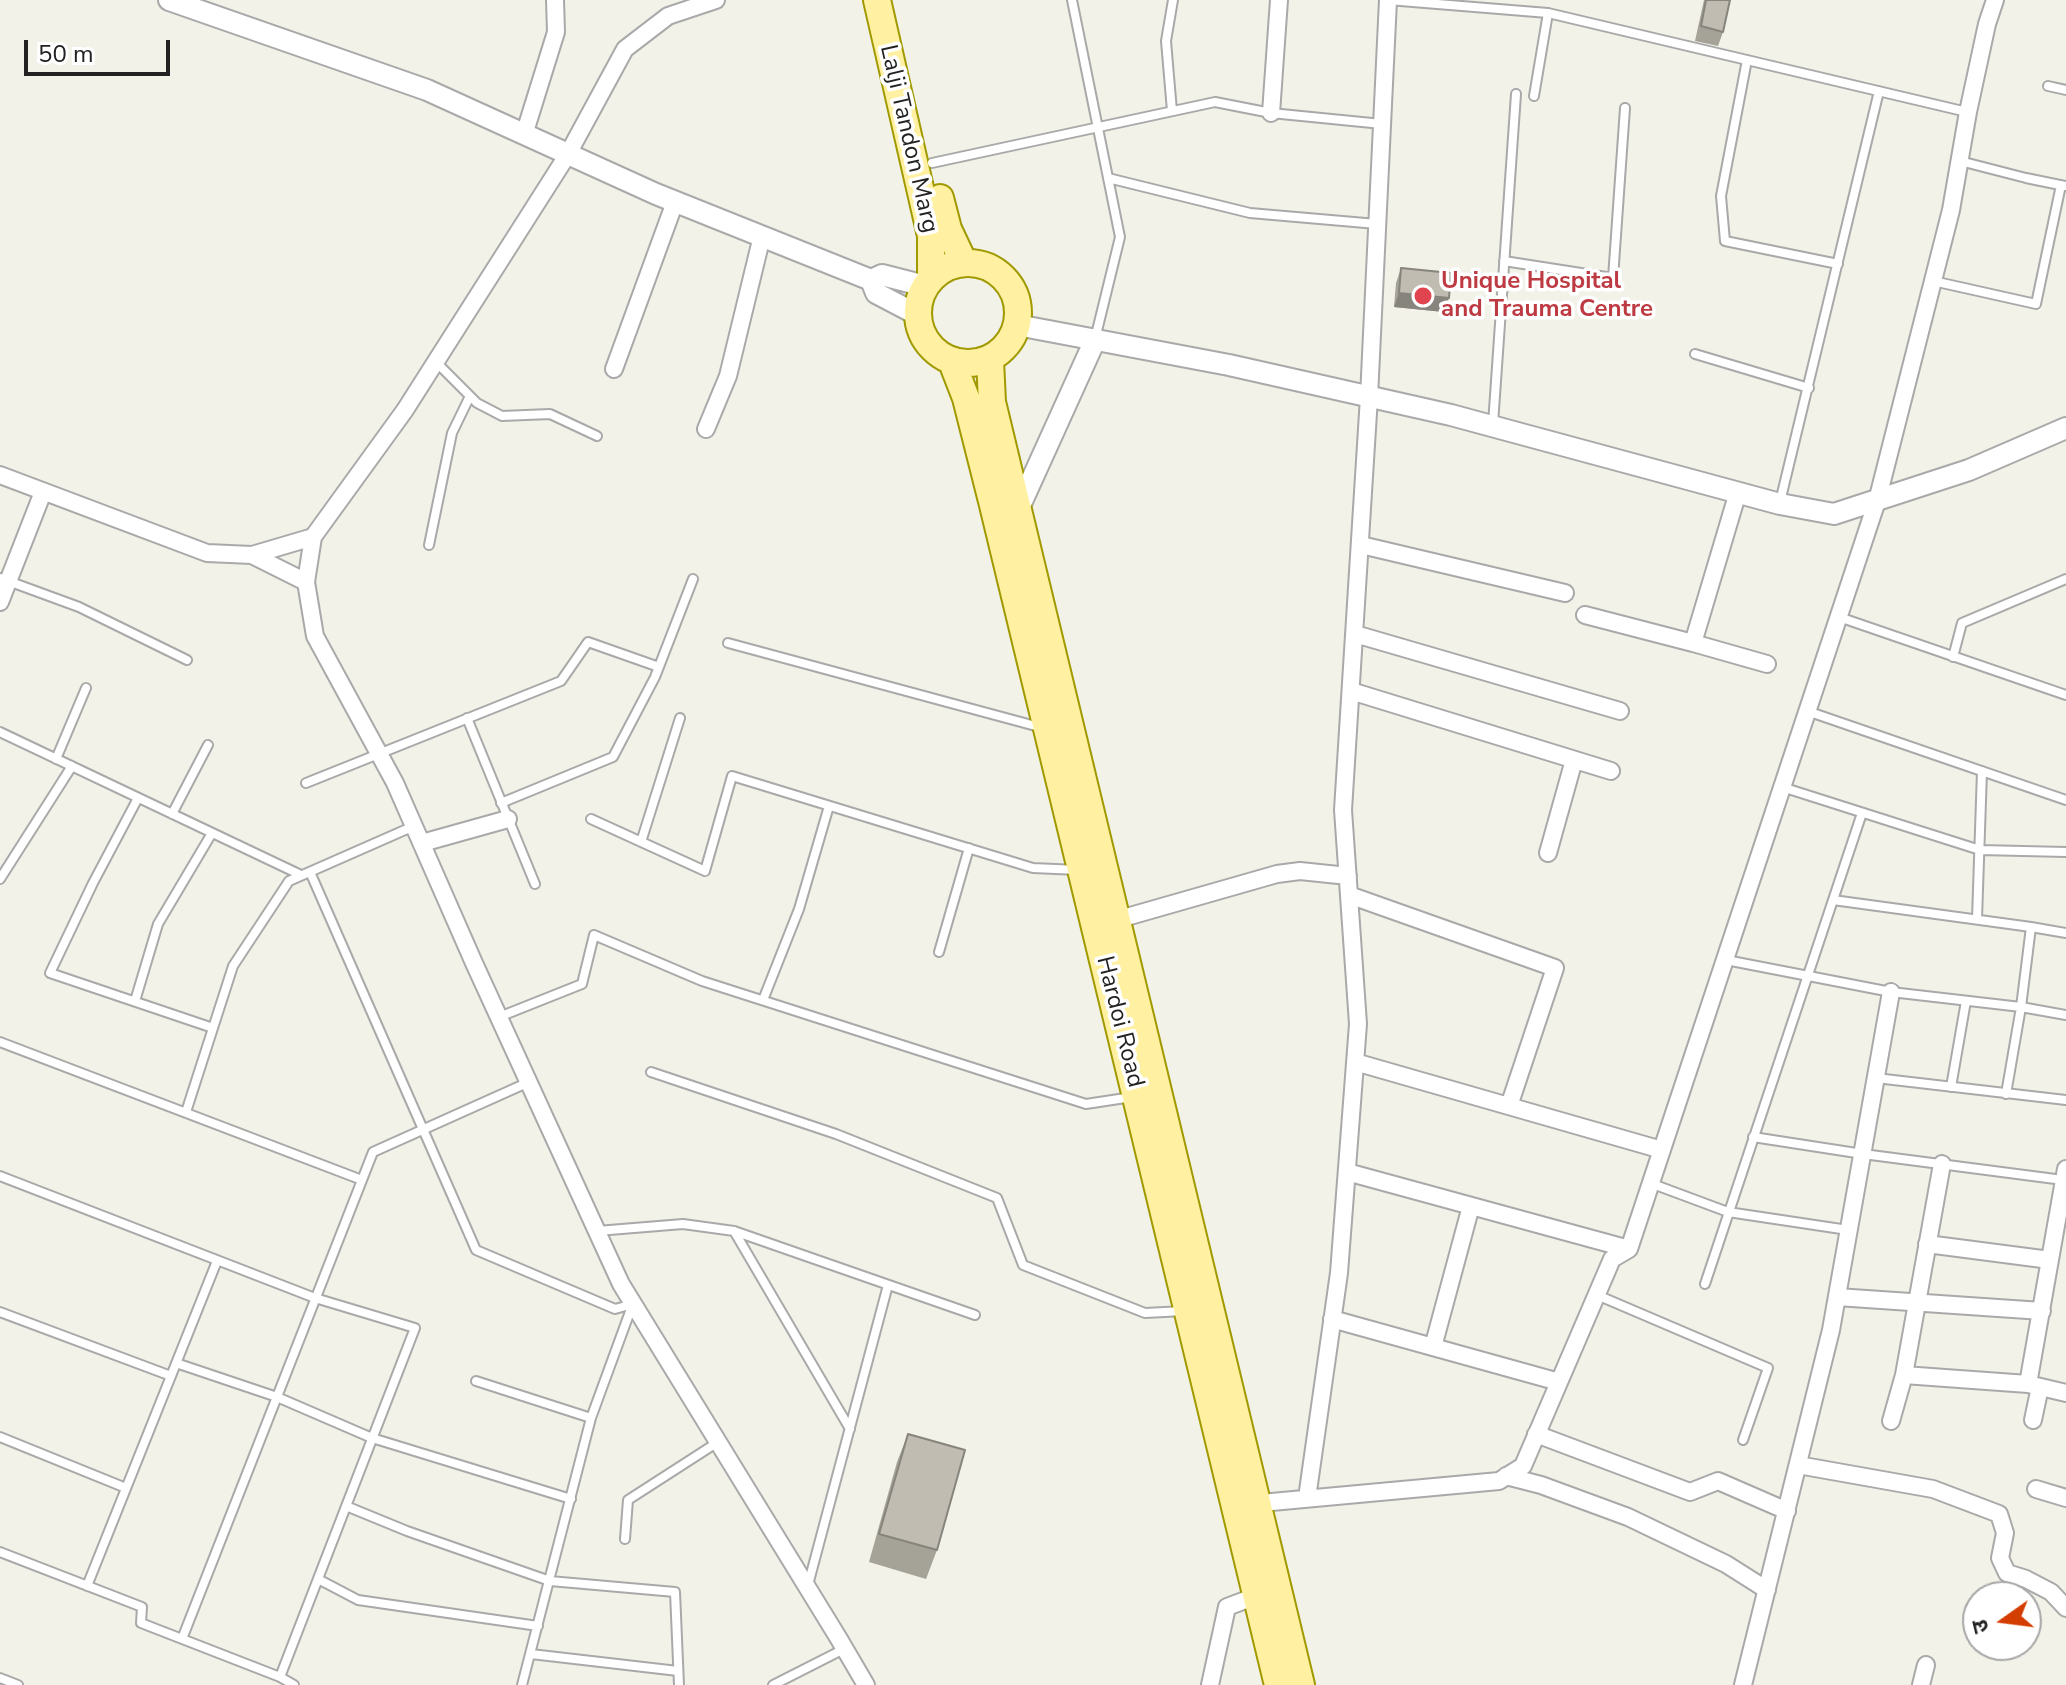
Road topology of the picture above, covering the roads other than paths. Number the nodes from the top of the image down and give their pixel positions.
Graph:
1 (169, 0) edge
2 (555, 0) edge
3 (716, 0) edge
4 (877, 0) edge
5 (891, 0) edge
6 (1072, 0) edge
7 (1173, 0) edge
8 (1279, 0) edge
9 (1388, 0) edge
10 (1995, 0) edge
11 (1548, 13) junction
12 (1747, 60) junction
13 (2048, 86) dead end
14 (2066, 90) edge
15 (1879, 91) junction
16 (1516, 94) dead end
17 (1534, 96) dead end
18 (1625, 108) dead end
19 (1172, 111) junction
20 (1968, 112) junction
21 (1271, 113) junction
22 (1382, 124) junction
23 (1097, 126) junction
24 (524, 135) junction
25 (568, 154) junction
26 (1960, 161) junction
27 (932, 163) junction
28 (1108, 178) junction
29 (2064, 185) edge
30 (675, 202) junction
31 (1377, 224) junction
32 (762, 236) junction
33 (1504, 261) junction
34 (964, 263) junction
35 (1838, 264) junction
36 (871, 280) junction
37 (1933, 281) junction
38 (928, 282) junction
39 (918, 315) junction
40 (1017, 325) junction
41 (1095, 340) junction
42 (1695, 354) dead end
43 (990, 360) junction
44 (436, 362) junction
45 (952, 362) junction
46 (614, 369) dead end
47 (1809, 388) junction
48 (470, 396) junction
49 (1369, 397) junction
50 (1493, 426) junction
51 (2066, 428) edge
52 (706, 429) dead end
53 (597, 436) dead end
54 (0, 475) edge
55 (43, 492) junction
56 (1738, 492) junction
57 (1877, 501) junction
58 (1780, 504) junction
59 (1007, 514) junction
60 (313, 537) junction
61 (429, 545) dead end
62 (1361, 545) junction
63 (252, 555) junction
64 (4, 579) edge
65 (693, 579) dead end
66 (2066, 579) edge
67 (306, 582) junction
68 (1565, 593) dead end
69 (0, 602) edge
70 (1585, 615) dead end
71 (1839, 617) junction
72 (1355, 634) junction
73 (728, 643) dead end
74 (1693, 643) junction
75 (1953, 657) junction
76 (187, 660) dead end
77 (1767, 664) dead end
78 (659, 667) junction
79 (86, 688) dead end
80 (1351, 691) junction
81 (2066, 695) edge
82 (1620, 711) dead end
83 (1807, 711) junction
84 (467, 718) junction
85 (680, 718) dead end
86 (1048, 730) junction
87 (0, 732) edge
88 (208, 745) dead end
89 (379, 752) junction
90 (56, 759) junction
91 (1574, 760) junction
92 (72, 766) junction
93 (1611, 771) dead end
94 (1982, 771) junction
95 (306, 783) dead end
96 (1782, 787) junction
97 (138, 798) junction
98 (2066, 800) edge
99 (829, 806) junction
100 (505, 811) junction
101 (1862, 813) junction
102 (172, 814) junction
103 (591, 819) dead end
104 (414, 826) junction
105 (212, 833) junction
106 (641, 842) junction
107 (422, 843) junction
108 (969, 848) junction
109 (1980, 850) junction
110 (2066, 852) edge
111 (1548, 853) dead end
112 (1092, 867) junction
113 (305, 873) junction
114 (1, 874) edge
115 (1348, 876) junction
116 (535, 884) dead end
117 (1349, 895) junction
118 (1833, 900) junction
119 (1977, 919) junction
120 (1116, 920) junction
121 (2031, 927) junction
122 (2066, 933) edge
123 (939, 952) dead end
124 (1725, 959) junction
125 (1807, 975) junction
126 (1891, 992) junction
127 (763, 1000) junction
128 (135, 1001) junction
129 (1966, 1001) junction
130 (2021, 1007) junction
131 (2066, 1015) edge
132 (499, 1017) junction
133 (213, 1028) junction
134 (0, 1042) edge
135 (1355, 1062) junction
136 (651, 1072) dead end
137 (1876, 1078) junction
138 (529, 1082) junction
139 (1951, 1087) junction
140 (2006, 1094) junction
141 (1137, 1097) junction
142 (2066, 1100) edge
143 (1509, 1106) junction
144 (186, 1112) junction
145 (423, 1130) junction
146 (1753, 1137) junction
147 (1662, 1150) junction
148 (1863, 1154) junction
149 (1942, 1164) junction
150 (1347, 1172) junction
151 (2065, 1174) edge
152 (0, 1176) edge
153 (362, 1180) junction
154 (1650, 1183) junction
155 (1471, 1206) junction
156 (1728, 1212) junction
157 (1849, 1230) junction
158 (597, 1231) junction
159 (734, 1231) junction
160 (1927, 1244) junction
161 (1629, 1249) junction
162 (2050, 1260) junction
163 (217, 1261) junction
164 (1705, 1284) dead end
165 (888, 1285) junction
166 (1597, 1295) junction
167 (1837, 1297) junction
168 (315, 1298) junction
169 (1917, 1302) junction
170 (633, 1303) junction
171 (1188, 1311) junction
172 (2042, 1311) junction
173 (0, 1312) edge
174 (975, 1315) dead end
175 (1332, 1319) junction
176 (1433, 1347) junction
177 (176, 1363) junction
178 (1904, 1375) junction
179 (171, 1376) junction
180 (476, 1381) dead end
181 (1559, 1382) junction
182 (2034, 1386) junction
183 (2066, 1393) edge
184 (277, 1397) junction
185 (591, 1418) junction
186 (2033, 1420) dead end
187 (1891, 1421) dead end
188 (850, 1429) junction
189 (1536, 1434) junction
190 (0, 1437) edge
191 (372, 1438) junction
192 (1743, 1440) dead end
193 (718, 1442) junction
194 (1798, 1465) junction
195 (1506, 1476) junction
196 (126, 1488) junction
197 (2036, 1489) dead end
198 (1307, 1498) junction
199 (2066, 1498) edge
200 (571, 1499) junction
201 (1246, 1505) junction
202 (346, 1506) junction
203 (1787, 1511) junction
204 (625, 1539) dead end
205 (0, 1552) edge
206 (318, 1579) junction
207 (550, 1581) junction
208 (87, 1586) junction
209 (807, 1587) junction
210 (1767, 1590) junction
211 (1256, 1596) junction
212 (2066, 1608) edge
213 (538, 1626) junction
214 (182, 1639) junction
215 (845, 1648) junction
216 (531, 1654) junction
217 (1926, 1665) dead end
218 (678, 1671) junction
219 (280, 1677) junction
220 (0, 1678) edge
221 (18, 1685) edge
222 (294, 1685) edge
223 (522, 1685) edge
224 (679, 1685) edge
225 (773, 1685) edge
226 (866, 1685) edge
227 (1210, 1685) edge
228 (1278, 1685) edge
229 (1301, 1685) edge
230 (1743, 1685) edge
231 (1921, 1685) edge

1 - 24 street
2 - 24 street
3 - 25 street
4 - 38 main road, Lalji Tandon Marg
5 - 27 main road, Lalji Tandon Marg
6 - 23 lane
7 - 19 lane
8 - 21 street
9 - 11 lane
9 - 22 street
10 - 20 street
11 - 12 lane
11 - 17 lane
12 - 15 lane
12 - 35 lane
13 - 14 lane
15 - 20 lane
15 - 35 lane
16 - 33 lane
18 - 33 lane
19 - 21 lane
19 - 23 lane
20 - 26 street
21 - 22 lane
22 - 31 street
23 - 27 lane
23 - 28 lane
24 - 25 street
25 - 30 street
25 - 44 street
26 - 29 lane
26 - 37 street
27 - 34 main road, Lalji Tandon Marg
28 - 31 lane
28 - 41 lane
29 - 37 lane
30 - 32 street
30 - 46 street
31 - 49 street
32 - 36 street
32 - 52 street
33 - 50 lane
34 - 38 main road
34 - 40 main road
35 - 47 lane
36 - 38 street
36 - 39 street
37 - 57 street
38 - 39 main road
39 - 45 main road
40 - 41 street
40 - 43 main road
41 - 49 street
41 - 59 street
42 - 47 lane
43 - 45 main road
43 - 59 main road, Hardoi Road
44 - 48 lane
44 - 60 street
45 - 59 main road, Hardoi Road
47 - 58 lane
48 - 53 lane
48 - 61 lane
49 - 50 street
49 - 62 street
50 - 56 street
51 - 57 street
54 - 55 street
55 - 63 street
55 - 64 street
56 - 58 street
56 - 74 street
57 - 58 street
57 - 71 street
59 - 86 main road, Hardoi Road
59 - 112 main road, Hardoi Road
60 - 63 street
60 - 67 street
62 - 68 street
62 - 72 street
63 - 67 street
64 - 69 street
64 - 76 lane
65 - 78 lane
66 - 75 lane
67 - 89 street
70 - 74 street
71 - 75 lane
71 - 83 street
72 - 80 street
72 - 82 street
73 - 86 lane
74 - 77 street
75 - 81 lane
78 - 84 lane
78 - 100 lane
79 - 90 lane
80 - 91 street
80 - 115 street
83 - 94 lane
83 - 96 street
84 - 89 lane
84 - 100 lane
85 - 106 lane
86 - 112 main road, Hardoi Road
87 - 90 lane
88 - 102 lane
89 - 95 lane
89 - 104 street
90 - 92 lane
91 - 93 street
91 - 111 street
92 - 97 lane
92 - 114 lane
94 - 98 lane
94 - 109 lane
96 - 101 lane
96 - 124 street
97 - 102 lane
97 - 128 lane
99 - 106 lane
99 - 108 lane
99 - 127 lane
100 - 107 street
100 - 116 lane
101 - 109 lane
101 - 118 lane
102 - 105 lane
103 - 106 lane
104 - 107 street
104 - 113 lane
105 - 113 lane
105 - 128 lane
107 - 132 street
108 - 112 lane
108 - 123 lane
109 - 110 lane
109 - 119 lane
112 - 120 main road, Hardoi Road
112 - 141 main road, Hardoi Road
113 - 133 lane
113 - 145 lane
115 - 117 street
115 - 120 street
117 - 135 street
117 - 143 street
118 - 119 lane
118 - 125 lane
119 - 121 lane
120 - 201 main road, Hardoi Road
121 - 122 lane
121 - 130 lane
124 - 125 lane
124 - 147 street
125 - 126 lane
125 - 146 lane
126 - 129 lane
126 - 137 street
127 - 132 lane
127 - 141 lane
128 - 133 lane
129 - 130 lane
129 - 139 lane
130 - 131 lane
130 - 140 lane
132 - 138 street
133 - 144 lane
134 - 144 lane
135 - 143 street
135 - 150 street
136 - 171 lane
137 - 139 lane
137 - 148 street
138 - 145 lane
138 - 158 street
139 - 140 lane
140 - 142 lane
141 - 171 main road, Hardoi Road
143 - 147 street
144 - 153 lane
145 - 153 lane
145 - 170 lane
146 - 148 lane
146 - 156 lane
147 - 154 street
148 - 149 lane
148 - 157 street
149 - 151 lane
149 - 160 street
150 - 155 street
150 - 175 street
151 - 162 street
152 - 163 lane
153 - 168 lane
154 - 156 lane
154 - 161 street
155 - 161 street
155 - 176 street
156 - 157 lane
156 - 164 lane
157 - 167 street
158 - 159 lane
158 - 170 street
159 - 165 lane
159 - 188 lane
160 - 162 street
160 - 169 street
161 - 166 street
162 - 172 street
163 - 168 lane
163 - 177 lane
165 - 174 lane
165 - 188 lane
166 - 181 street
166 - 192 lane
167 - 169 street
167 - 194 street
168 - 184 lane
168 - 191 lane
169 - 172 street
169 - 178 street
170 - 185 lane
170 - 193 street
171 - 201 main road, Hardoi Road
172 - 182 street
173 - 179 lane
175 - 176 street
175 - 198 street
176 - 181 street
177 - 179 lane
177 - 184 lane
178 - 182 street
178 - 187 street
179 - 196 lane
180 - 185 lane
181 - 189 street
182 - 183 street
182 - 186 street
184 - 191 lane
184 - 214 lane
185 - 200 lane
188 - 209 lane
189 - 195 street
189 - 203 street
190 - 196 lane
191 - 200 lane
191 - 202 lane
193 - 204 lane
193 - 209 street
194 - 203 street
194 - 212 street
195 - 198 street
195 - 210 street
196 - 208 lane
197 - 199 street
198 - 201 street
200 - 207 lane
201 - 211 main road, Hardoi Road
201 - 229 main road, Hardoi Road
202 - 206 lane
202 - 207 lane
203 - 210 street
205 - 208 lane
206 - 213 lane
206 - 219 lane
207 - 213 lane
207 - 218 lane
208 - 214 lane
209 - 215 street
210 - 230 street
211 - 227 street
211 - 228 main road, Hardoi Road
213 - 216 lane
214 - 219 lane
215 - 225 lane
215 - 226 street
216 - 218 lane
216 - 223 lane
217 - 231 street
218 - 224 lane
219 - 222 lane
220 - 221 lane

